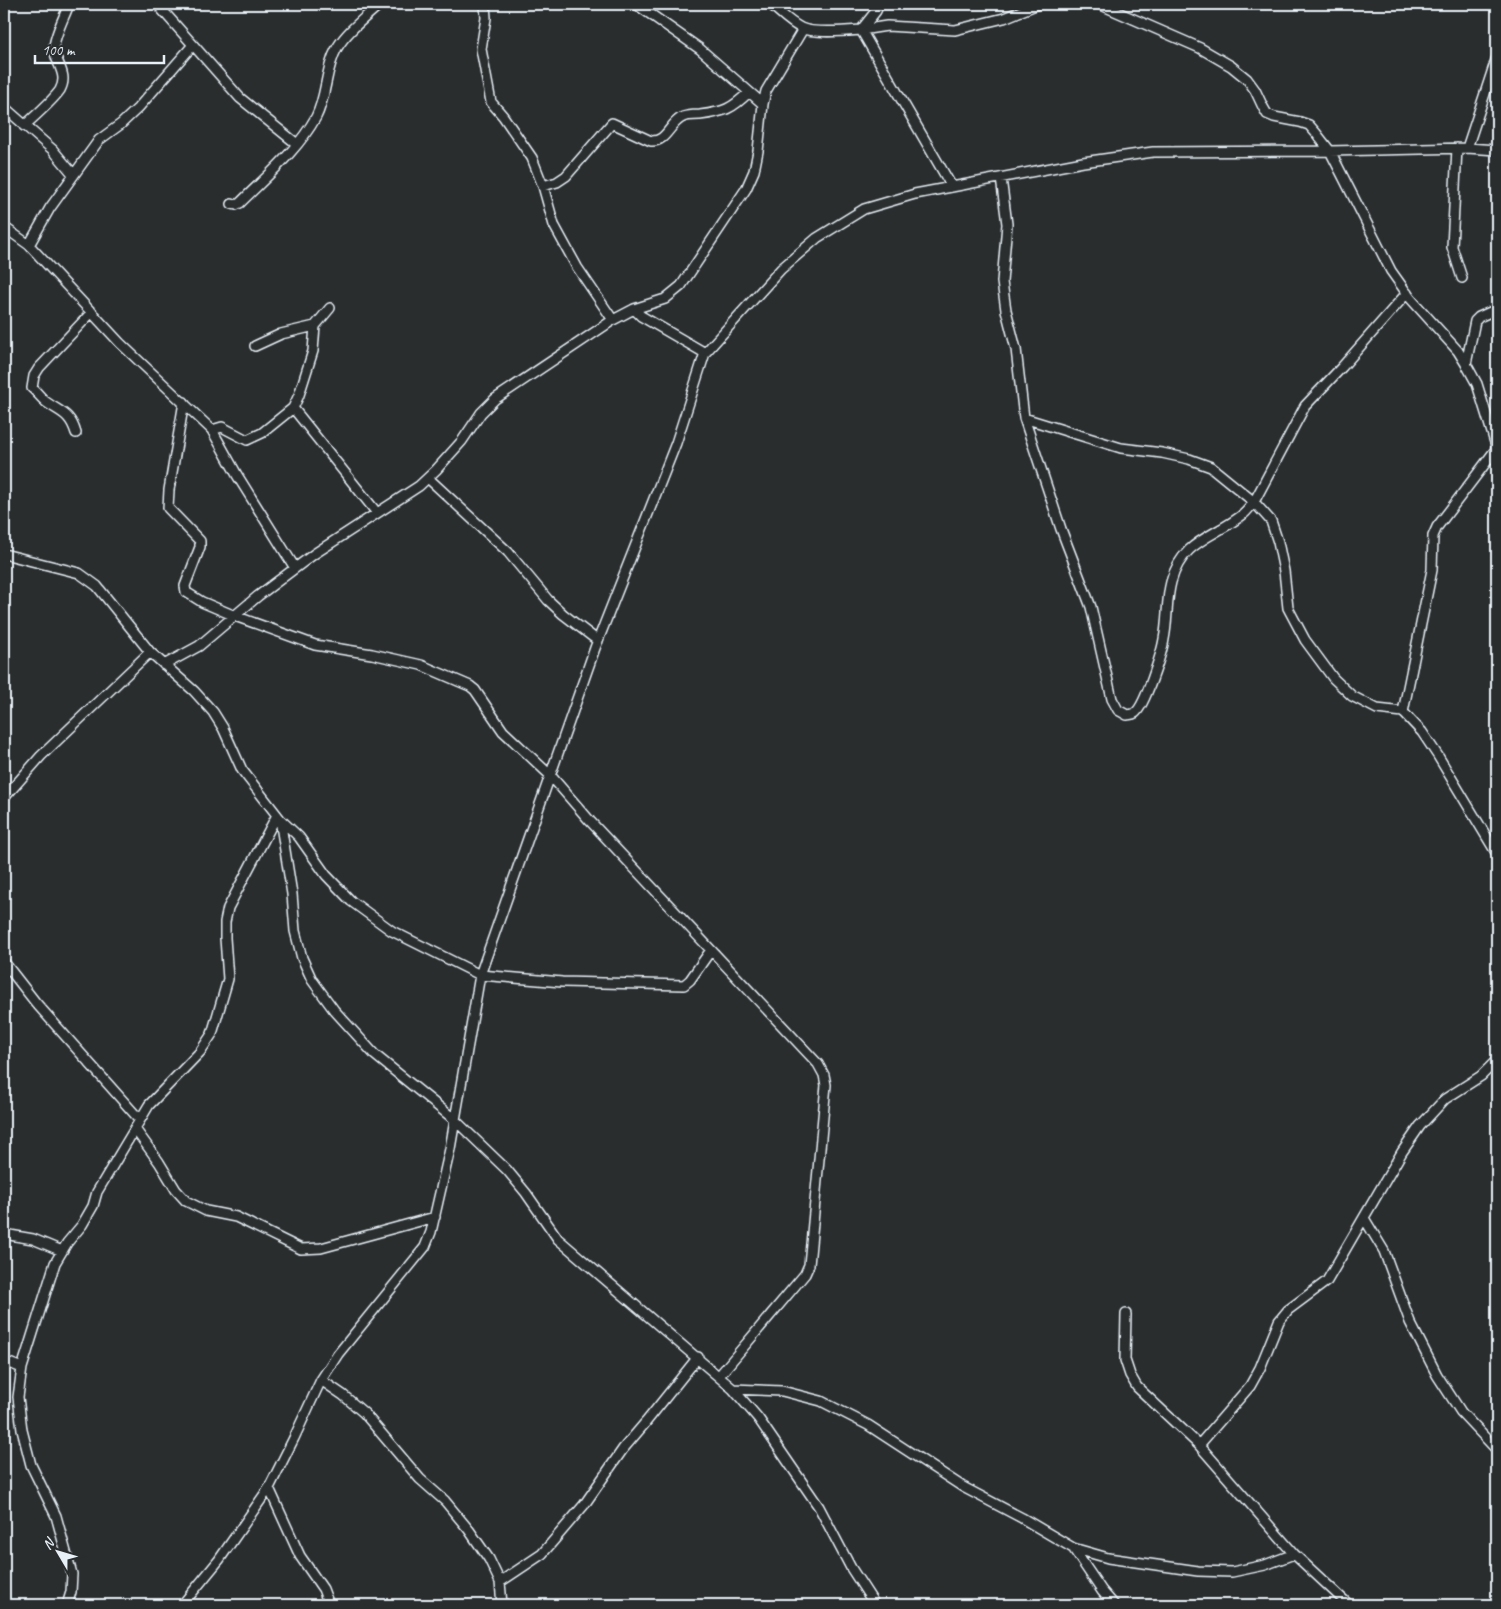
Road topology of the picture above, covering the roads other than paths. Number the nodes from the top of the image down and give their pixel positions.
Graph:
1 (69, 4) edge
2 (157, 4) edge
3 (380, 4) edge
4 (485, 4) edge
5 (636, 4) edge
6 (770, 4) edge
7 (879, 4) edge
8 (1038, 4) edge
9 (1099, 4) edge
10 (1027, 6) edge
11 (803, 29) junction
12 (861, 30) junction
13 (193, 45) junction
14 (1497, 57) edge
15 (749, 92) junction
16 (763, 104) junction
17 (4, 107) edge
18 (24, 126) junction
19 (297, 144) junction
20 (1457, 148) junction
21 (1467, 148) junction
22 (1497, 150) edge
23 (1330, 151) junction
24 (74, 174) junction
25 (1001, 178) junction
26 (543, 186) junction
27 (952, 187) junction
28 (232, 204) dead end
29 (4, 227) edge
30 (29, 245) junction
31 (1462, 278) dead end
32 (1407, 292) junction
33 (330, 308) dead end
34 (634, 309) junction
35 (1497, 309) edge
36 (92, 312) junction
37 (613, 320) junction
38 (315, 326) junction
39 (255, 346) dead end
40 (706, 353) junction
41 (1466, 364) junction
42 (184, 402) junction
43 (293, 408) junction
44 (1024, 418) junction
45 (212, 430) junction
46 (76, 433) dead end
47 (1497, 448) edge
48 (428, 478) junction
49 (1254, 502) junction
50 (377, 513) junction
51 (4, 554) edge
52 (295, 568) junction
53 (235, 616) junction
54 (598, 641) junction
55 (150, 652) junction
56 (164, 665) junction
57 (1404, 712) junction
58 (551, 776) junction
59 (4, 798) edge
60 (278, 817) junction
61 (1497, 854) edge
62 (712, 950) junction
63 (4, 962) edge
64 (480, 975) junction
65 (1497, 1060) edge
66 (140, 1120) junction
67 (455, 1120) junction
68 (135, 1129) junction
69 (435, 1217) junction
70 (1364, 1218) junction
71 (4, 1234) edge
72 (62, 1251) junction
73 (1126, 1314) dead end
74 (698, 1357) junction
75 (4, 1361) edge
76 (22, 1368) junction
77 (719, 1376) junction
78 (321, 1380) junction
79 (733, 1388) junction
80 (1199, 1446) junction
81 (1497, 1448) edge
82 (268, 1488) junction
83 (1073, 1548) junction
84 (1294, 1554) junction
85 (500, 1582) junction
86 (68, 1605) edge
87 (182, 1605) edge
88 (329, 1605) edge
89 (502, 1605) edge
90 (875, 1605) edge
91 (1114, 1605) edge
92 (1349, 1605) edge

1 - 18 street
2 - 13 street
3 - 19 street
4 - 26 street
5 - 15 street
6 - 11 street
7 - 12 street
8 - 10 street
9 - 23 street
10 - 12 street
11 - 12 street
11 - 16 street
12 - 27 street
13 - 19 street
13 - 24 street
14 - 21 street
15 - 16 street
15 - 26 street
16 - 34 street
17 - 18 street
18 - 24 street
19 - 28 street
20 - 21 street
20 - 23 street
20 - 31 street
21 - 22 street
23 - 25 street
23 - 32 street
24 - 30 street
25 - 27 street
25 - 44 street
26 - 37 street
27 - 40 street
29 - 30 street
30 - 36 street
32 - 41 street
32 - 49 street
33 - 38 street
34 - 37 street
34 - 40 street
35 - 41 street
36 - 42 street
36 - 46 street
37 - 48 street
38 - 39 street
38 - 43 street
40 - 54 street
41 - 47 street
42 - 45 street
42 - 53 street
43 - 45 street
43 - 50 street
44 - 49 street
44 - 49 street
45 - 52 street
47 - 57 street
48 - 50 street
48 - 54 street
49 - 57 street
50 - 52 street
51 - 55 street
52 - 53 street
53 - 56 street
53 - 58 street
54 - 58 street
55 - 56 street
55 - 59 street
56 - 60 street
57 - 61 street
58 - 62 street
58 - 64 street
60 - 64 street
60 - 66 street
60 - 67 street
62 - 64 street
62 - 77 street
63 - 66 street
64 - 67 street
65 - 70 street
66 - 68 street
67 - 69 street
67 - 74 street
68 - 69 street
68 - 72 street
69 - 78 street
70 - 80 street
70 - 81 street
71 - 72 street
72 - 76 street
73 - 80 street
74 - 77 street
74 - 85 street
75 - 76 street
76 - 86 street
77 - 79 street
78 - 82 street
78 - 85 street
79 - 83 street
79 - 90 street
80 - 84 street
82 - 87 street
82 - 88 street
83 - 84 street
83 - 91 street
84 - 92 street
85 - 89 street

